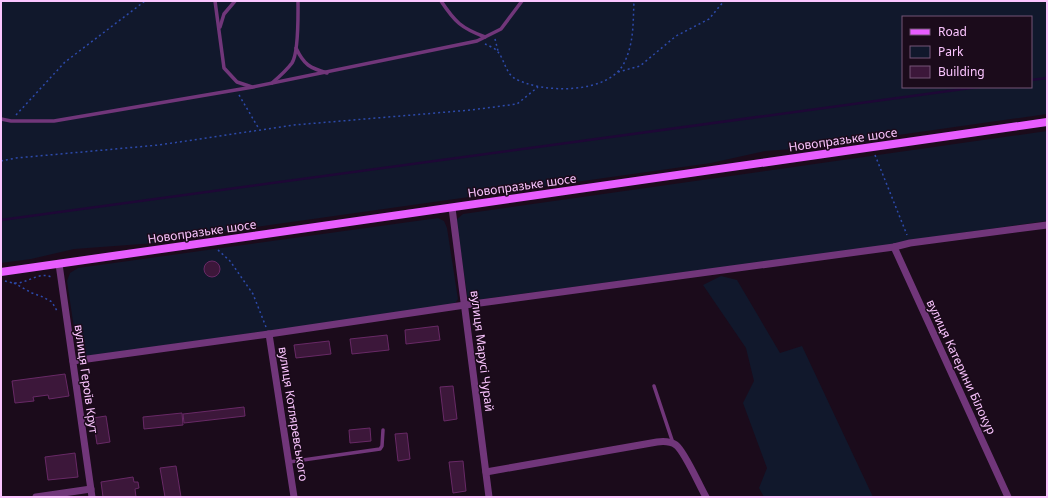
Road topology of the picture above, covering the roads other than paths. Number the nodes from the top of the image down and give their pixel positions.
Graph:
1 (215, 1) edge
2 (235, 1) edge
3 (298, 1) edge
4 (441, 1) edge
5 (522, 1) edge
6 (220, 30) junction
7 (484, 37) junction
8 (296, 47) junction
9 (328, 73) junction
10 (270, 84) junction
11 (253, 87) junction
12 (1, 119) edge
13 (1047, 122) edge
14 (452, 208) junction
15 (1047, 225) edge
16 (894, 247) junction
17 (59, 264) junction
18 (1, 272) edge
19 (465, 305) junction
20 (269, 334) junction
21 (73, 361) junction
22 (654, 386) dead end
23 (383, 430) dead end
24 (674, 444) junction
25 (289, 462) junction
26 (486, 472) junction
27 (92, 493) edge
28 (36, 497) edge
29 (294, 497) edge
30 (489, 497) edge
31 (706, 497) edge
32 (1008, 497) edge

1 - 6 lane
2 - 6 lane
3 - 8 lane
4 - 7 lane
5 - 7 lane
6 - 11 lane
7 - 9 lane
8 - 9 lane
8 - 10 lane
9 - 10 lane
10 - 11 lane
11 - 12 lane
13 - 14 main road, Новопразьке шосе
14 - 17 main road, Новопразьке шосе
14 - 19 street, вулиця Марусі Чурай
15 - 16 street
16 - 19 street
16 - 32 street, вулиця Катерини Білокур
17 - 18 main road, Новопразьке шосе
17 - 21 street, вулиця Героїв Крут
19 - 20 street
19 - 26 street, вулиця Марусі Чурай
20 - 21 street
20 - 25 street, вулиця Котляревського
21 - 27 street, вулиця Героїв Крут
22 - 24 lane
23 - 25 lane
24 - 26 street
24 - 31 street
25 - 29 street, вулиця Котляревського
26 - 30 street, вулиця Марусі Чурай
27 - 28 street

